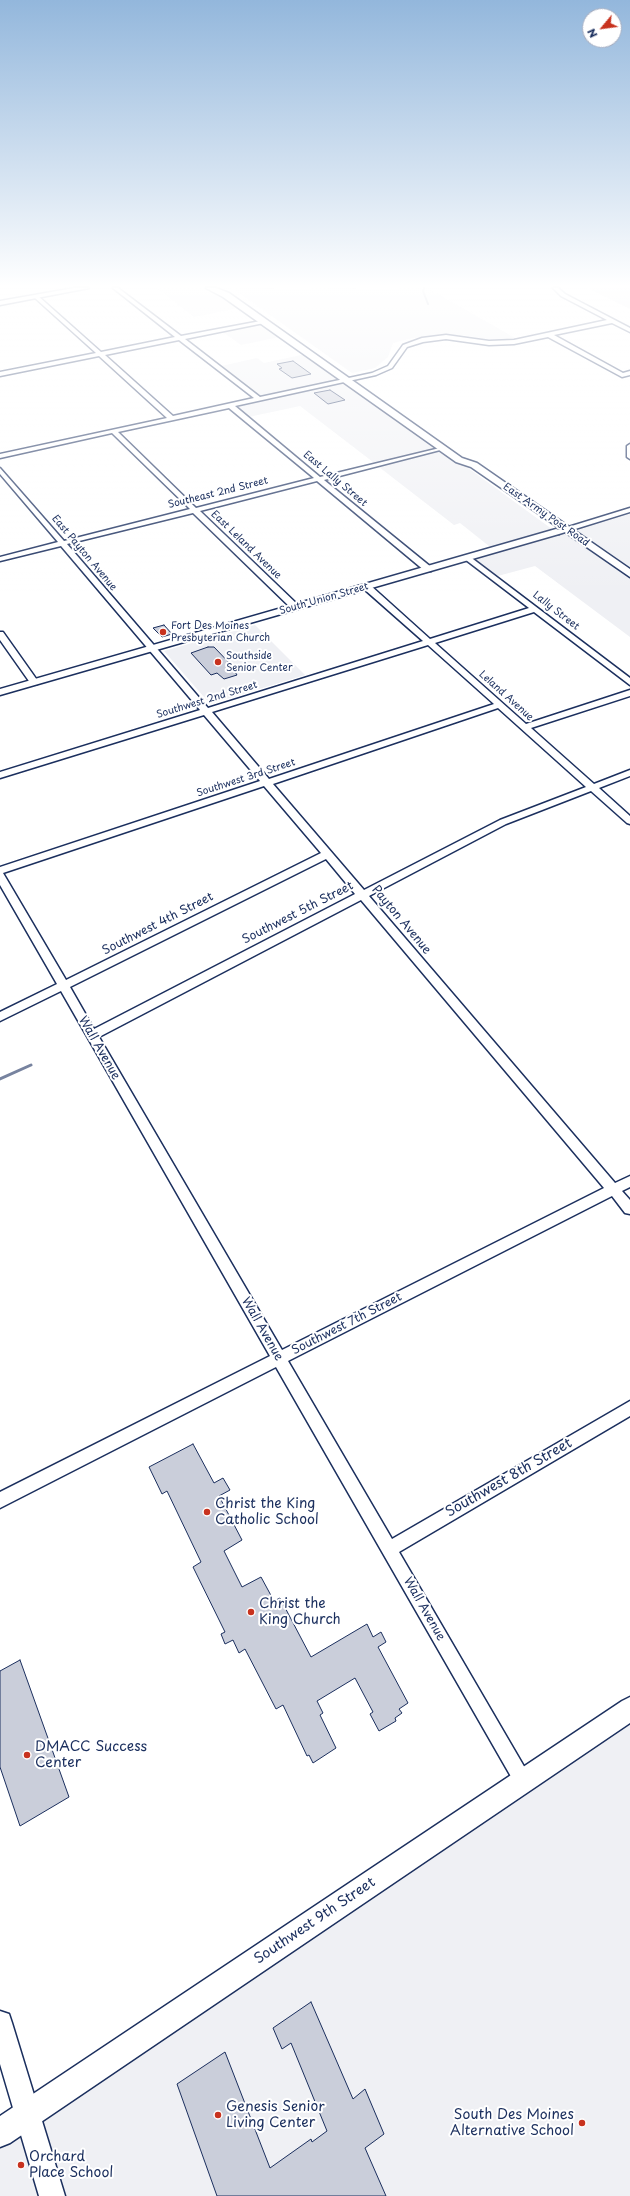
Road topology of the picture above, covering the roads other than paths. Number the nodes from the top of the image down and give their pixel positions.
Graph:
1 (140, 390) edge
2 (248, 390) edge
3 (295, 390) edge
4 (361, 390) edge
5 (258, 398) junction
6 (229, 405) junction
7 (171, 418) junction
8 (113, 431) junction
9 (630, 446) edge
10 (442, 448) junction
11 (0, 456) edge
12 (630, 457) edge
13 (0, 470) edge
14 (318, 478) junction
15 (194, 509) junction
16 (630, 510) edge
17 (561, 531) junction
18 (62, 543) junction
19 (469, 558) junction
20 (0, 559) edge
21 (428, 569) junction
22 (630, 574) edge
23 (630, 585) edge
24 (367, 587) junction
25 (295, 607) junction
26 (536, 609) junction
27 (0, 634) edge
28 (429, 642) junction
29 (152, 648) junction
30 (34, 682) junction
31 (630, 682) edge
32 (0, 692) edge
33 (630, 693) edge
34 (500, 705) junction
35 (206, 712) junction
36 (525, 727) junction
37 (630, 773) edge
38 (0, 775) edge
39 (266, 782) junction
40 (592, 787) junction
41 (630, 821) edge
42 (327, 854) junction
43 (0, 871) edge
44 (0, 876) edge
45 (362, 895) junction
46 (63, 986) junction
47 (0, 1017) edge
48 (92, 1035) junction
49 (630, 1181) edge
50 (614, 1189) junction
51 (630, 1209) edge
52 (279, 1359) junction
53 (630, 1408) edge
54 (0, 1500) edge
55 (389, 1549) junction
56 (628, 1715) edge
57 (523, 1781) junction
58 (0, 2023) edge
59 (28, 2115) junction
60 (0, 2134) edge
61 (52, 2196) edge

1 - 7 street
2 - 5 street
3 - 5 street
4 - 10 main road, East Army Post Road
5 - 6 street
6 - 7 street
6 - 14 street, East Lally Street
7 - 8 street
8 - 11 street
8 - 15 street, East Leland Avenue
9 - 12 street
10 - 14 street, Southeast 2nd Street
10 - 17 main road, East Army Post Road
13 - 18 street, East Payton Avenue
14 - 15 street, Southeast 2nd Street
14 - 21 street, East Lally Street
15 - 18 street, Southeast 2nd Street
15 - 25 street, East Leland Avenue
16 - 17 street
17 - 19 street, South Union Street
17 - 22 main road, East Army Post Road
17 - 23 main road
18 - 20 street, Southeast 2nd Street
18 - 29 street, East Payton Avenue
19 - 21 street, South Union Street
19 - 26 street, Lally Street
21 - 24 street, South Union Street
24 - 25 street, South Union Street
24 - 28 street, Leland Avenue
25 - 29 street, South Union Street
26 - 28 street, Southwest 2nd Street
26 - 31 street, Lally Street
27 - 30 street
28 - 34 street, Leland Avenue
28 - 35 street, Southwest 2nd Street
29 - 30 street, South Union Street
29 - 35 street, Payton Avenue
30 - 32 street, South Union Street
33 - 36 street
34 - 36 street, Leland Avenue
34 - 39 street, Southwest 3rd Street
35 - 38 street, Southwest 2nd Street
35 - 39 street, Payton Avenue
36 - 40 street, Leland Avenue
37 - 40 street, Southwest 5th Street
39 - 42 street, Payton Avenue
39 - 43 street, Southwest 3rd Street
40 - 41 street, Leland Avenue
40 - 45 street, Southwest 5th Street
42 - 45 street, Payton Avenue
42 - 46 street, Southwest 4th Street
44 - 46 street, Wall Avenue
45 - 48 street, Southwest 5th Street
45 - 50 street, Payton Avenue
46 - 47 street, Southwest 4th Street
46 - 48 street, Wall Avenue
48 - 52 street, Wall Avenue
49 - 50 street, Southwest 7th Street
50 - 51 street, Payton Avenue
50 - 52 street, Southwest 7th Street
52 - 54 street, Southwest 7th Street
52 - 55 street, Wall Avenue
53 - 55 street, Southwest 8th Street
55 - 57 street, Wall Avenue
56 - 57 main road, Southwest 9th Street
57 - 59 main road, Southwest 9th Street
58 - 59 street
59 - 60 main road, Southwest 9th Street
59 - 61 street

